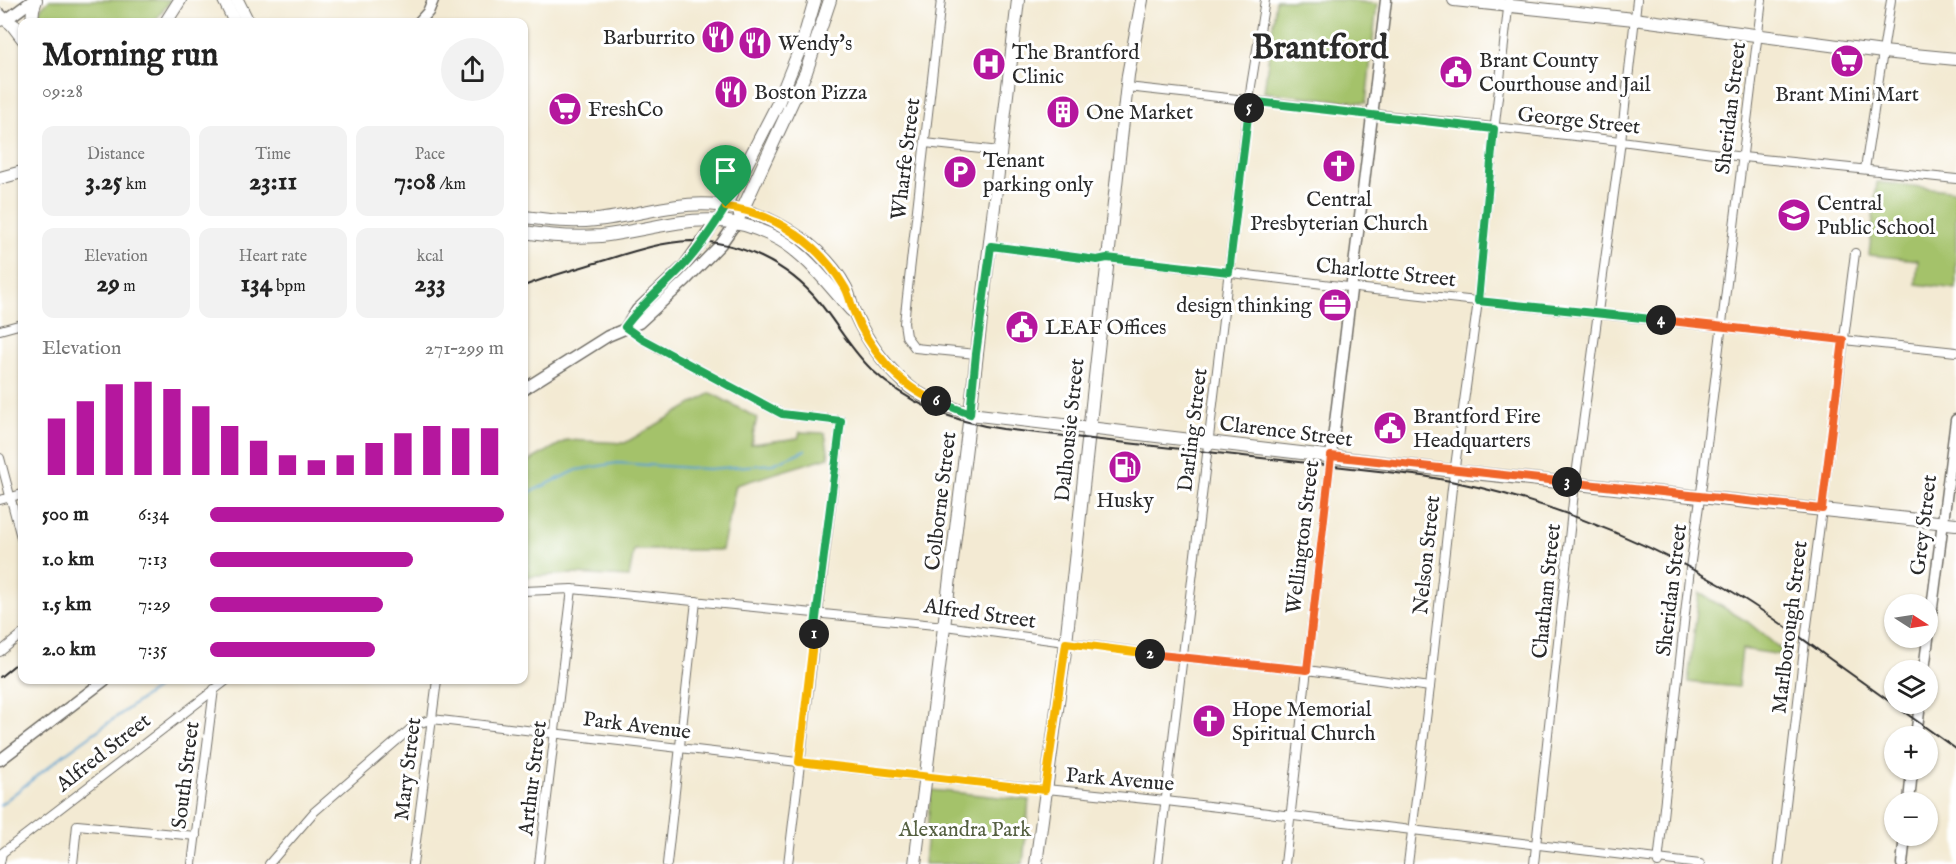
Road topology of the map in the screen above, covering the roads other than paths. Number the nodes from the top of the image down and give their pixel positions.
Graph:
1 (35, 0) edge
2 (180, 0) edge
3 (224, 0) edge
4 (237, 0) edge
5 (433, 0) edge
6 (815, 0) edge
7 (830, 0) edge
8 (941, 0) edge
9 (1018, 0) edge
10 (1142, 0) edge
11 (1265, 0) edge
12 (1386, 0) edge
13 (1454, 0) edge
14 (1636, 0) edge
15 (1762, 0) edge
16 (1891, 0) edge
17 (1508, 3) edge
18 (2, 18) edge
19 (32, 18) edge
20 (169, 18) edge
21 (233, 18) edge
22 (246, 18) edge
23 (423, 18) edge
24 (1634, 19) junction
25 (18, 28) edge
26 (1758, 34) junction
27 (18, 36) edge
28 (1883, 52) junction
29 (1956, 59) edge
30 (1127, 87) junction
31 (1249, 101) junction
32 (1372, 114) junction
33 (1494, 129) junction
34 (1621, 141) junction
35 (925, 144) junction
36 (1000, 151) junction
37 (1743, 158) junction
38 (1865, 169) junction
39 (18, 173) edge
40 (0, 178) edge
41 (1956, 179) edge
42 (726, 207) junction
43 (743, 210) junction
44 (528, 217) edge
45 (717, 220) junction
46 (735, 224) junction
47 (528, 232) edge
48 (991, 246) junction
49 (1855, 253) dead end
50 (1107, 258) junction
51 (1229, 272) junction
52 (1351, 287) junction
53 (1478, 301) junction
54 (1598, 312) junction
55 (854, 313) junction
56 (18, 325) edge
57 (625, 327) junction
58 (1721, 327) junction
59 (0, 330) edge
60 (1843, 340) junction
61 (1956, 352) edge
62 (976, 354) junction
63 (528, 387) edge
64 (970, 414) junction
65 (1956, 420) edge
66 (1088, 428) junction
67 (1209, 442) junction
68 (1331, 456) junction
69 (0, 458) edge
70 (1454, 471) junction
71 (1575, 483) junction
72 (18, 495) edge
73 (1701, 496) junction
74 (10, 497) junction
75 (0, 500) edge
76 (1822, 509) junction
77 (1950, 523) edge
78 (18, 526) edge
79 (572, 589) junction
80 (528, 591) edge
81 (696, 601) junction
82 (817, 613) junction
83 (945, 626) junction
84 (18, 637) edge
85 (1066, 643) junction
86 (0, 652) edge
87 (1183, 658) junction
88 (1926, 660) edge
89 (1307, 670) junction
90 (91, 684) edge
91 (221, 684) edge
92 (436, 684) edge
93 (1430, 687) junction
94 (213, 690) junction
95 (432, 720) junction
96 (555, 733) junction
97 (679, 748) junction
98 (0, 760) edge
99 (799, 762) junction
100 (926, 777) junction
101 (1045, 790) junction
102 (1166, 801) junction
103 (1290, 816) junction
104 (1412, 830) junction
105 (196, 836) junction
106 (1536, 844) junction
107 (1904, 846) edge
108 (1658, 861) edge
109 (0, 863) edge
110 (73, 864) edge
111 (192, 864) edge
112 (269, 864) edge
113 (414, 864) edge
114 (539, 864) edge
115 (667, 864) edge
116 (788, 864) edge
117 (915, 864) edge
118 (1036, 864) edge
119 (1158, 864) edge
120 (1285, 864) edge
121 (1408, 864) edge
122 (1534, 864) edge
123 (1700, 864) edge
124 (1779, 864) edge
125 (1902, 864) edge

1 - 18 street
1 - 19 main road
2 - 20 main road
3 - 21 main road
4 - 22 main road
5 - 23 street
6 - 42 main road
7 - 43 main road
8 - 35 street, Wharfe Street
9 - 36 main road, Colborne Street
10 - 30 main road, Dalhousie Street
11 - 31 street, Darling Street
12 - 32 street, Wellington Street
13 - 17 main road
14 - 24 street, Chatham Street
15 - 26 street, Sheridan Street
16 - 28 street
17 - 24 main road
17 - 33 street, Nelson Street
18 - 25 main road
18 - 27 street
24 - 26 main road
24 - 34 street, Chatham Street
26 - 28 main road
26 - 37 street, Sheridan Street
28 - 29 main road
28 - 38 street
30 - 31 street, George Street
30 - 50 main road, Dalhousie Street
31 - 32 street, George Street
31 - 51 street, Darling Street
32 - 33 street, George Street
32 - 52 street, Wellington Street
33 - 34 street, George Street
33 - 53 street, Nelson Street
34 - 37 street, George Street
34 - 54 street, Chatham Street
35 - 36 street
35 - 62 street, Wharfe Street
36 - 48 main road, Colborne Street
37 - 38 street, George Street
37 - 58 street, Sheridan Street
38 - 41 street, George Street
39 - 40 main road
42 - 43 main road
42 - 44 main road
42 - 45 main road
43 - 46 main road
43 - 55 main road
45 - 46 main road
45 - 47 main road
45 - 57 street
46 - 55 main road
46 - 57 street
48 - 50 street, Charlotte Street
48 - 62 main road, Colborne Street
49 - 60 street, Marlborough Street
50 - 51 street, Charlotte Street
50 - 66 main road, Dalhousie Street
51 - 52 street, Charlotte Street
51 - 67 street, Darling Street
52 - 53 street, Charlotte Street
52 - 68 street, Wellington Street
53 - 54 street, Charlotte Street
53 - 70 street, Nelson Street
54 - 58 street, Charlotte Street
54 - 71 street, Chatham Street
55 - 64 main road, Clarence Street
56 - 59 street
57 - 63 street
57 - 82 street
58 - 60 street, Charlotte Street
58 - 73 street, Sheridan Street
60 - 61 street, Charlotte Street
60 - 76 street, Marlborough Street
62 - 64 main road, Colborne Street
64 - 66 main road, Clarence Street
64 - 83 main road, Colborne Street
65 - 77 street, Grey Street
66 - 67 main road, Clarence Street
66 - 85 main road, Dalhousie Street
67 - 68 main road, Clarence Street
67 - 87 street, Darling Street
68 - 70 main road, Clarence Street
68 - 89 street, Wellington Street
69 - 74 street
70 - 71 main road, Clarence Street
70 - 93 street, Nelson Street
71 - 73 main road, Clarence Street
71 - 106 street, Chatham Street
72 - 74 street
73 - 76 main road, Clarence Street
73 - 108 street, Sheridan Street
74 - 75 street
74 - 78 street
76 - 77 main road, Clarence Street
76 - 124 street, Marlborough Street
77 - 88 street, Grey Street
79 - 80 street, Alfred Street
79 - 81 street, Alfred Street
79 - 96 street, Arthur Street
81 - 82 street, Alfred Street
81 - 97 street
82 - 83 street, Alfred Street
82 - 99 street
83 - 85 street, Alfred Street
83 - 100 main road, Colborne Street
84 - 86 street
85 - 87 street, Alfred Street
85 - 101 main road, Dalhousie Street
87 - 89 street, Alfred Street
87 - 102 street, Darling Street
89 - 93 street, Alfred Street
89 - 103 street, Wellington Street
90 - 98 street
91 - 94 street, Alfred Street
92 - 95 street, Mary Street
93 - 104 street, Nelson Street
94 - 105 street, South Street
94 - 109 street, Alfred Street
95 - 96 street, Park Avenue
95 - 112 street
95 - 113 street, Mary Street
96 - 97 street, Park Avenue
96 - 114 street, Arthur Street
97 - 99 street, Park Avenue
97 - 115 street
99 - 100 street, Park Avenue
99 - 116 street
100 - 101 street, Park Avenue
100 - 117 main road, Colborne Street
101 - 102 street, Park Avenue
101 - 118 main road, Dalhousie Street
102 - 103 street, Park Avenue
102 - 119 street, Darling Street
103 - 104 street, Park Avenue
103 - 120 street, Wellington Street
104 - 106 street, Park Avenue
104 - 121 street, Nelson Street
105 - 110 street
105 - 111 street, South Street
106 - 108 street, Park Avenue
106 - 122 street, Chatham Street
107 - 125 street
108 - 123 street, Park Avenue

